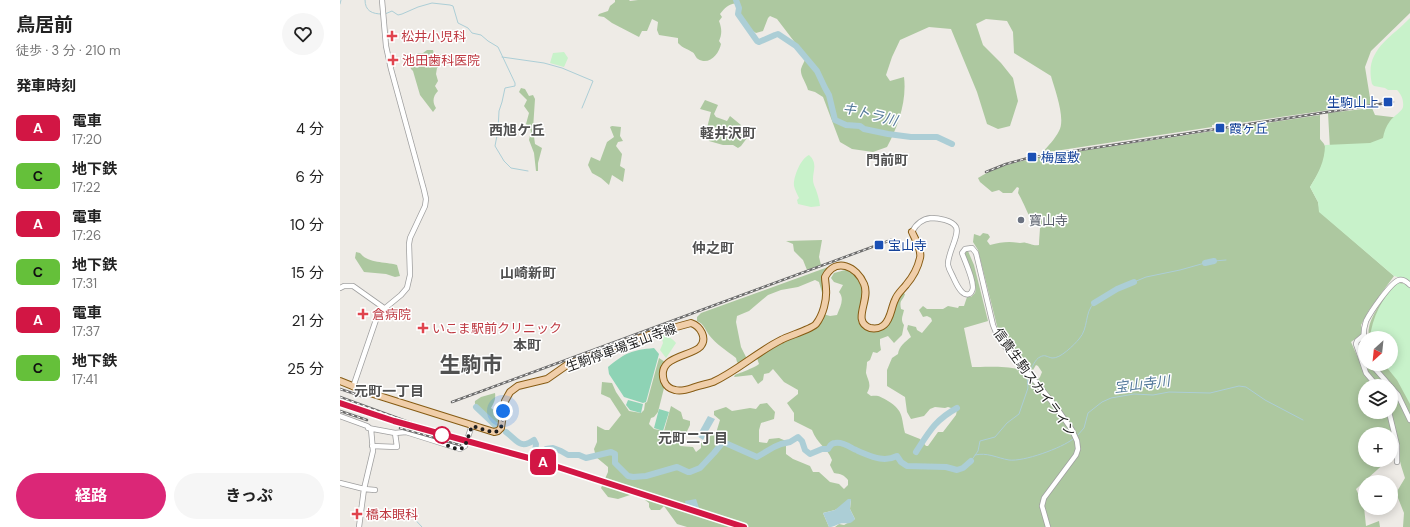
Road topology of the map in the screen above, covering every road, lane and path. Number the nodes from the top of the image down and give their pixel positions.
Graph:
1 (382, 0) edge
2 (912, 232) joint
3 (1410, 284) edge
4 (340, 288) edge
5 (384, 308) junction
6 (1365, 331) edge
7 (1377, 371) edge
8 (340, 381) edge
9 (353, 387) junction
10 (340, 416) edge
11 (1410, 420) edge
12 (472, 426) junction
13 (371, 429) junction
14 (395, 433) junction
15 (372, 446) junction
16 (340, 483) edge
17 (364, 489) junction
18 (375, 490) dead end
19 (359, 527) edge
20 (1048, 527) edge

1 - 5 street
2 - 12 main road, 生駒停車場宝山寺線
2 - 20 street, 信貴生駒スカイライン
3 - 6 street
4 - 5 street
5 - 9 street
7 - 11 street
8 - 9 main road, 生駒停車場宝山寺線
9 - 12 main road, 生駒停車場宝山寺線
10 - 13 street
12 - 14 street
13 - 14 street
13 - 15 street
14 - 15 street
15 - 17 street
16 - 17 street
17 - 18 street
17 - 19 street

